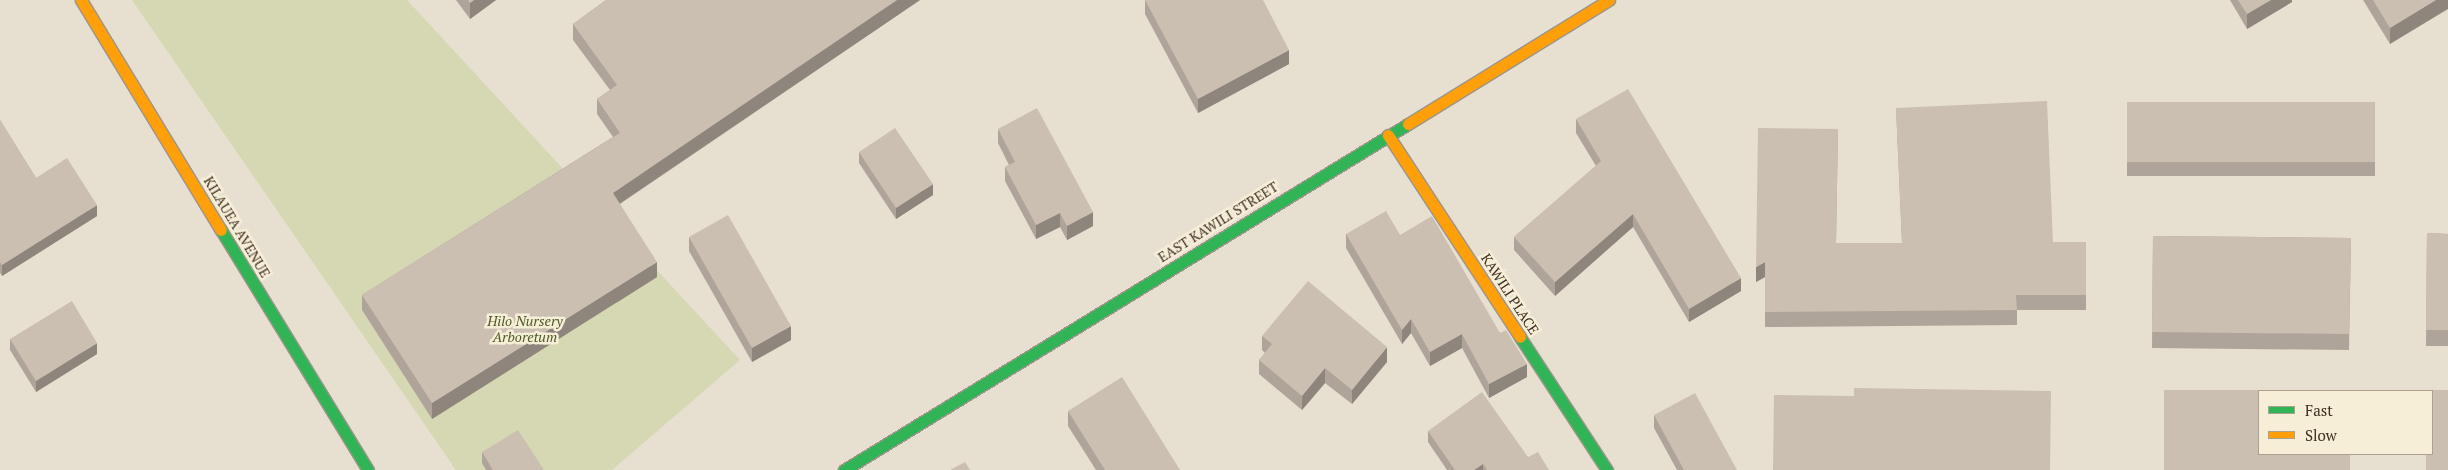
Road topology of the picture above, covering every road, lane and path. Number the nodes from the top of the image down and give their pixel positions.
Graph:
1 (81, 0) edge
2 (1609, 0) edge
3 (1388, 135) junction
4 (368, 470) edge
5 (844, 470) edge
6 (1607, 470) edge

1 - 4 street, KILAUEA AVENUE
2 - 3 street, EAST KAWILI STREET
3 - 5 street, EAST KAWILI STREET
3 - 6 street, KAWILI PLACE

